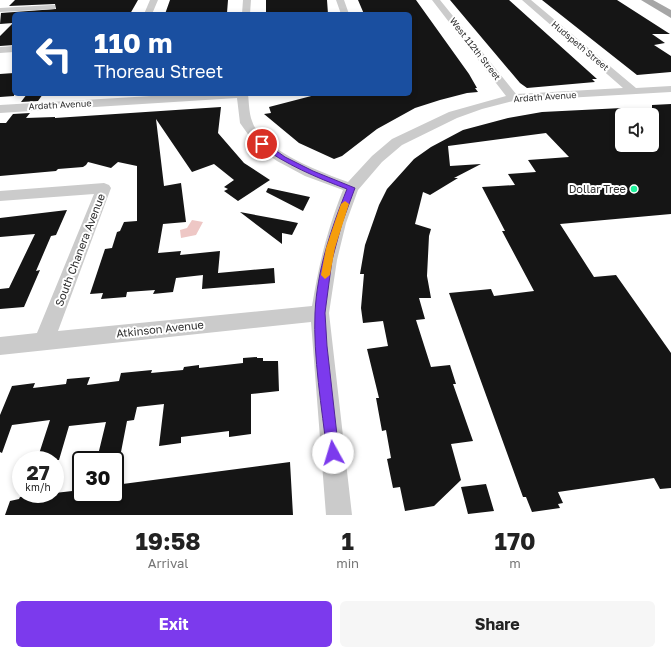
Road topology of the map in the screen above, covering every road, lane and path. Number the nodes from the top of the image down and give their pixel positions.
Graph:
1 (59, 0) edge
2 (154, 0) edge
3 (247, 0) edge
4 (340, 0) edge
5 (436, 0) edge
6 (526, 0) edge
7 (646, 0) edge
8 (661, 0) edge
9 (671, 5) edge
10 (0, 10) edge
11 (49, 11) edge
12 (149, 12) edge
13 (246, 12) edge
14 (344, 12) edge
15 (671, 15) edge
16 (12, 49) edge
17 (0, 50) edge
18 (671, 89) edge
19 (633, 91) junction
20 (208, 96) edge
21 (240, 96) edge
22 (514, 98) junction
23 (0, 109) edge
24 (351, 188) junction
25 (0, 196) edge
26 (320, 313) junction
27 (44, 341) junction
28 (0, 346) edge
29 (339, 515) edge

1 - 11 street
2 - 12 street
3 - 13 street
4 - 14 street
5 - 22 street, West 112th Street
6 - 19 street, Hudspeth Street
7 - 15 main road
8 - 9 main road
10 - 11 street
16 - 17 street
18 - 19 street, Ardath Avenue
19 - 22 street, Ardath Avenue
20 - 23 street, Ardath Avenue
21 - 24 street
22 - 24 street, Ardath Avenue
24 - 26 street
25 - 27 street, South Chanera Avenue
26 - 27 street, Atkinson Avenue
26 - 29 street
27 - 28 street, Atkinson Avenue

